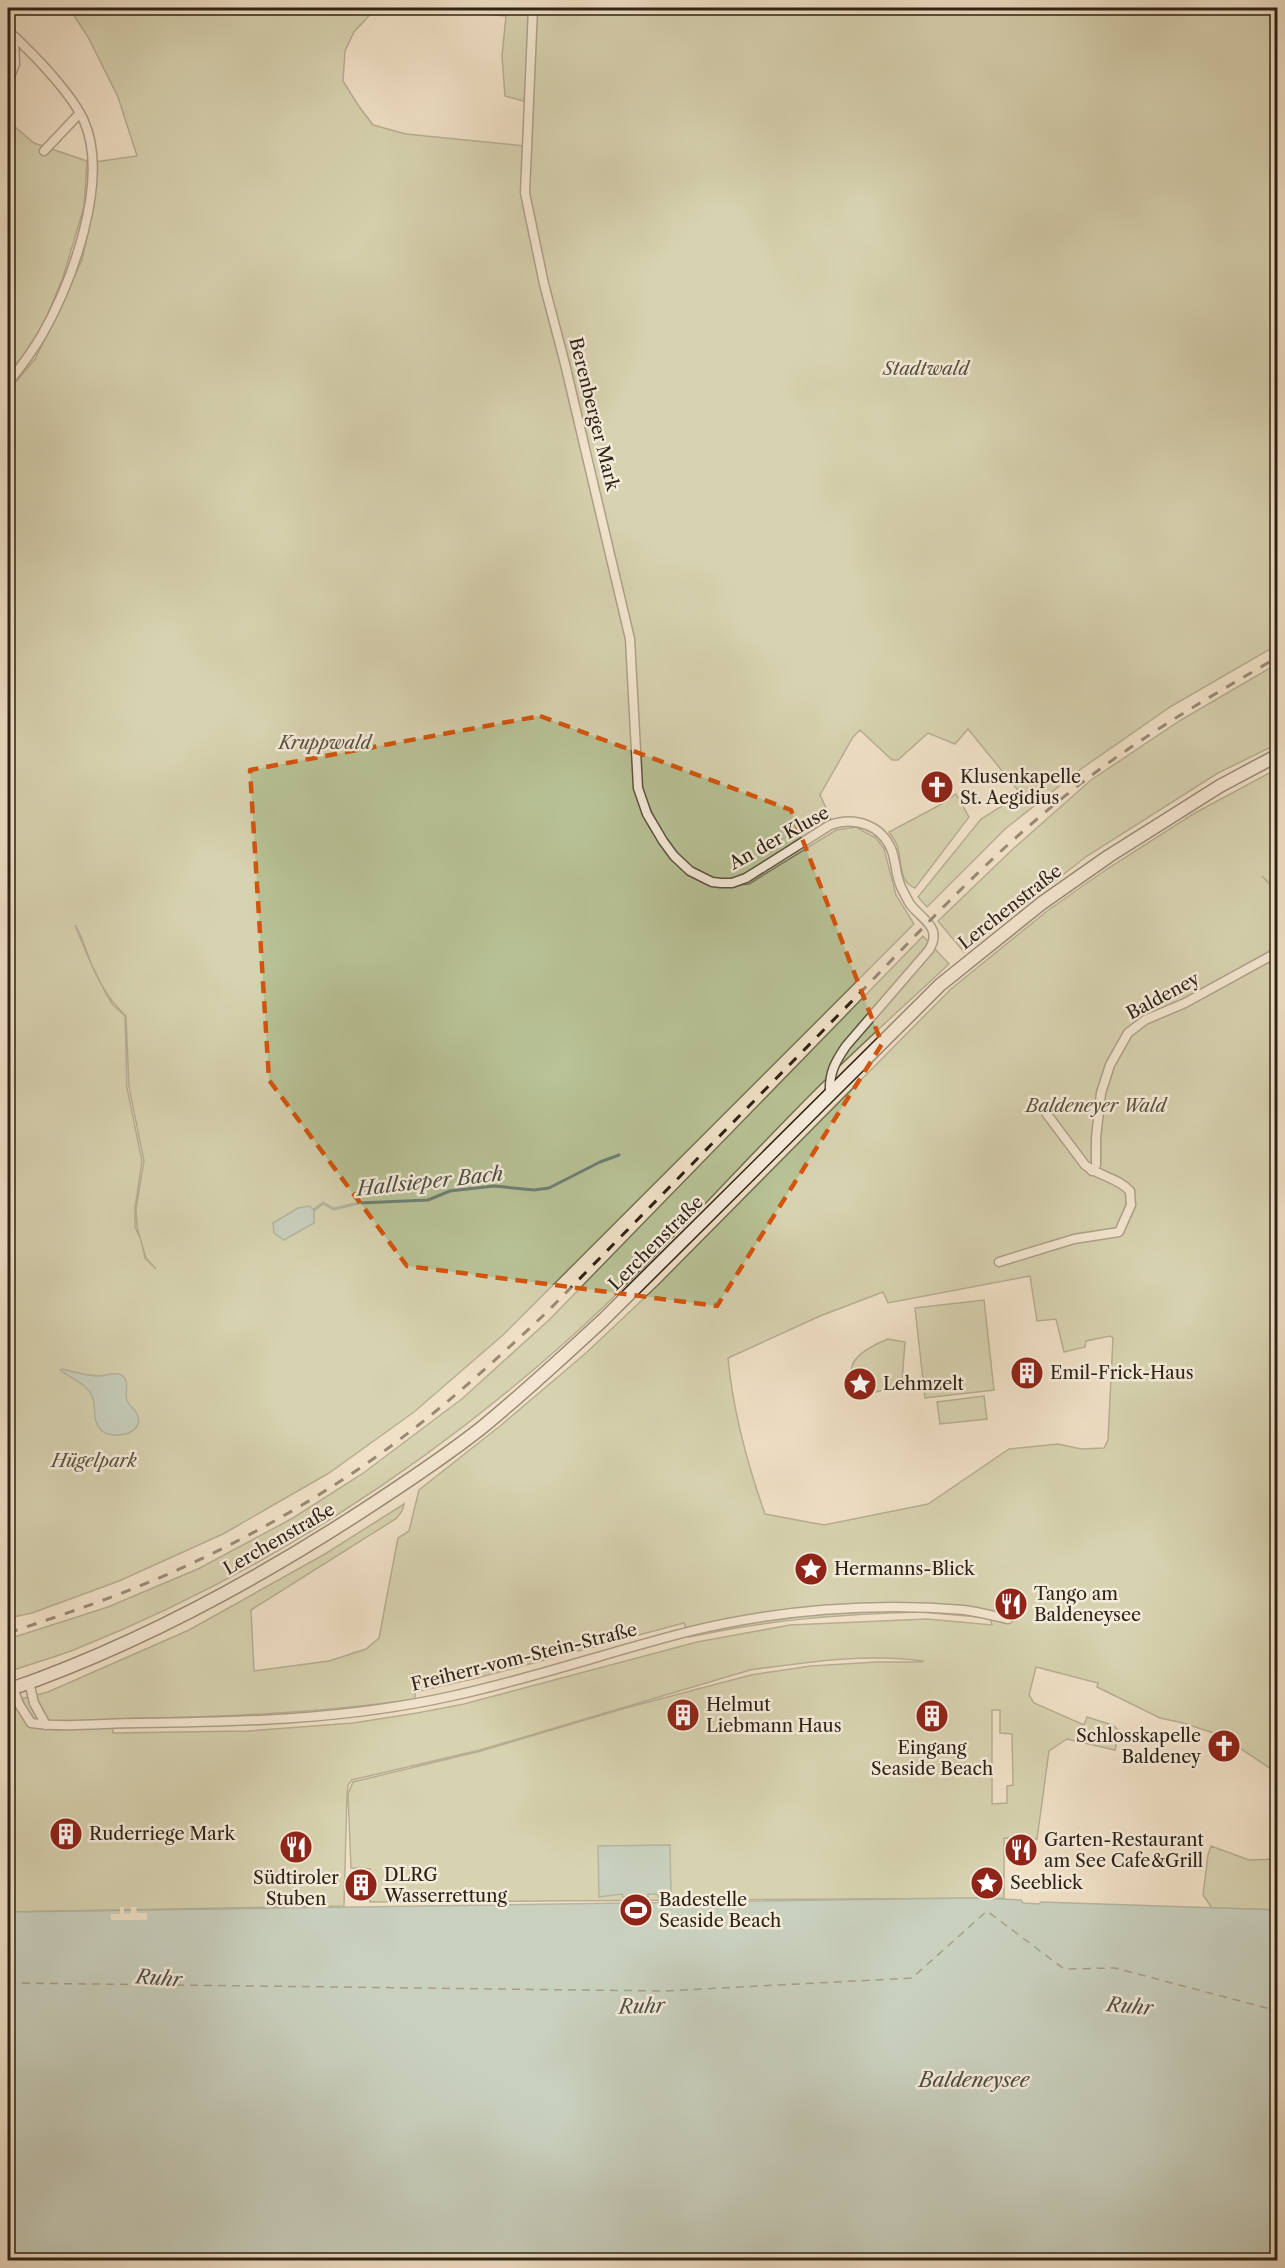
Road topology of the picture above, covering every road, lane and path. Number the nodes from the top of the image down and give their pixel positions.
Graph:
1 (532, 8) edge
2 (8, 30) edge
3 (14, 38) junction
4 (8, 81) edge
5 (80, 113) junction
6 (44, 151) dead end
7 (8, 383) edge
8 (1278, 755) edge
9 (653, 826) joint
10 (1278, 952) edge
11 (830, 1093) junction
12 (1046, 1113) dead end
13 (1092, 1171) junction
14 (999, 1262) dead end
15 (1008, 1619) dead end
16 (29, 1682) junction
17 (10, 1689) edge
18 (46, 1725) junction

1 - 9 street, Berenberger Mark
2 - 3 street
3 - 4 street
3 - 5 street
5 - 6 street
5 - 7 street
8 - 11 main road, Lerchenstraße
9 - 11 street, An der Kluse
10 - 13 street, Baldeney
11 - 16 main road, Lerchenstraße
12 - 13 street
13 - 14 street
15 - 18 street, Freiherr-vom-Stein-Straße
16 - 17 main road, Lerchenstraße
16 - 18 street
17 - 18 street

